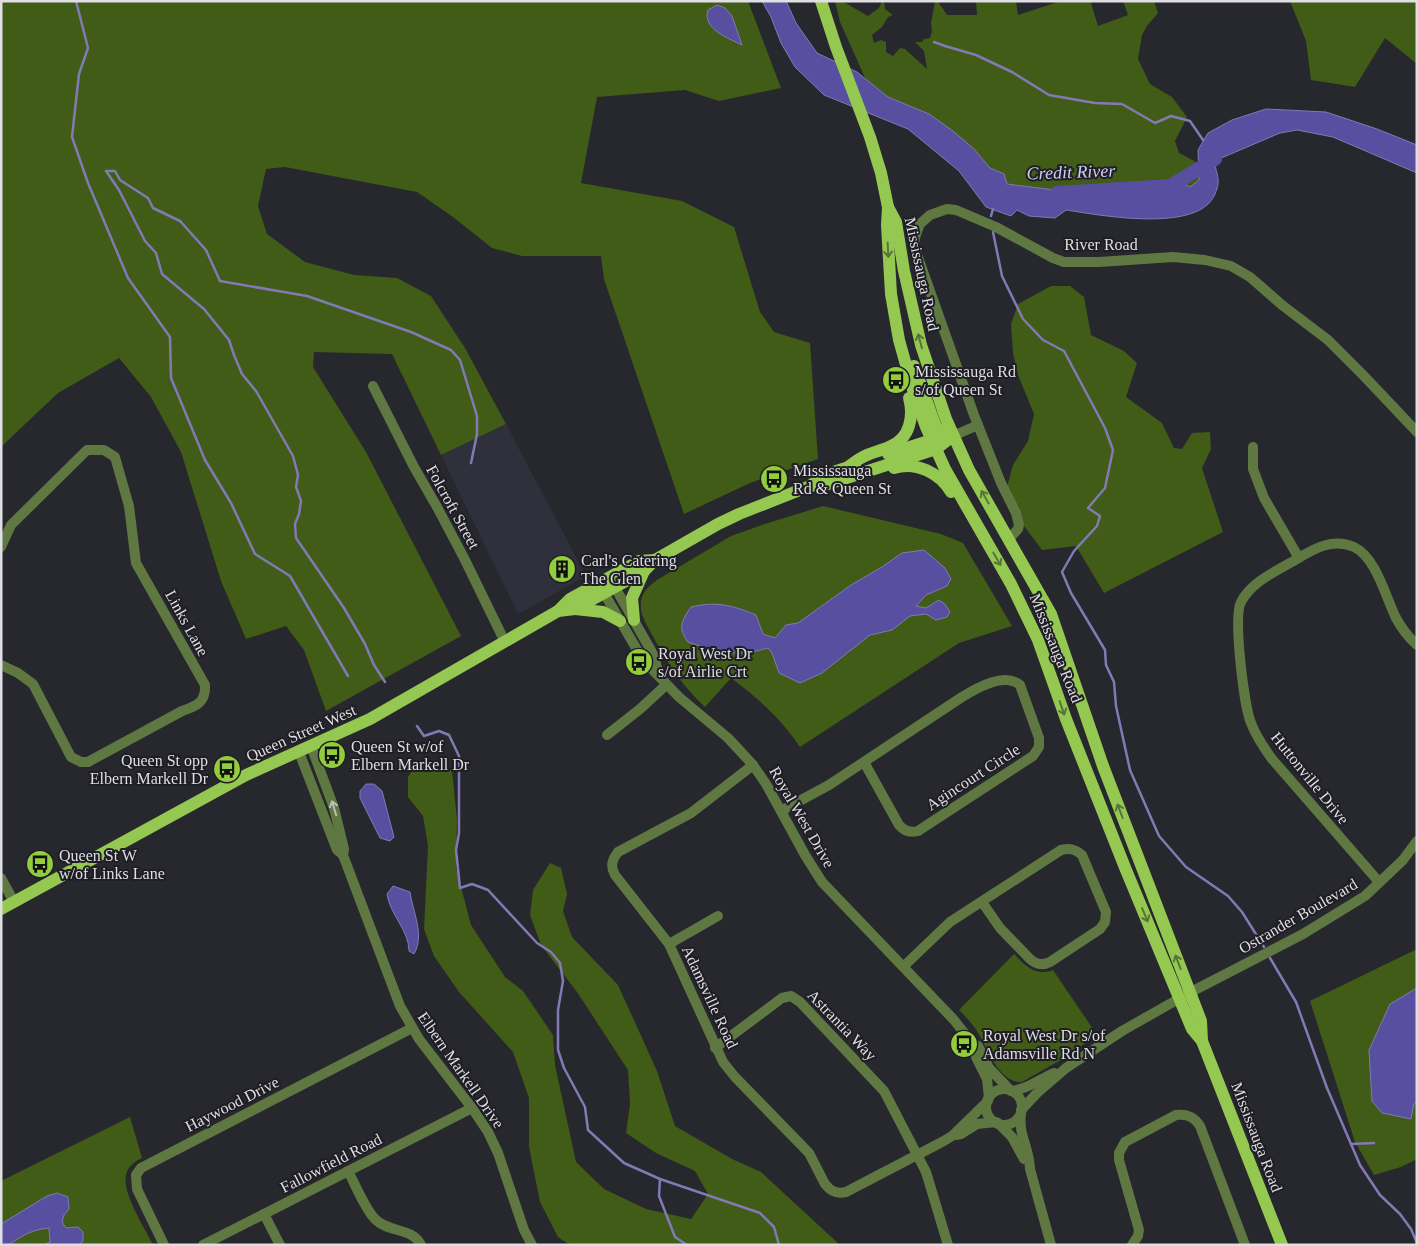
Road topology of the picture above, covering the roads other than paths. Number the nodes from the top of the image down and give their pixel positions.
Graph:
1 (821, 1) edge
2 (888, 207) junction
3 (895, 320) junction
4 (899, 340) junction
5 (373, 386) dead end
6 (978, 425) junction
7 (1417, 432) edge
8 (953, 436) junction
9 (934, 444) junction
10 (1253, 447) dead end
11 (848, 467) junction
12 (869, 470) junction
13 (810, 486) junction
14 (972, 517) junction
15 (1009, 539) junction
16 (1, 546) edge
17 (1299, 558) junction
18 (654, 560) junction
19 (644, 571) junction
20 (607, 585) junction
21 (575, 610) junction
22 (558, 611) junction
23 (634, 620) junction
24 (620, 621) junction
25 (504, 642) junction
26 (1417, 645) edge
27 (1, 665) edge
28 (664, 681) junction
29 (607, 734) dead end
30 (311, 746) junction
31 (299, 752) junction
32 (864, 762) junction
33 (753, 765) junction
34 (781, 811) junction
35 (1417, 841) edge
36 (343, 856) junction
37 (1, 878) edge
38 (1379, 882) junction
39 (14, 902) junction
40 (982, 902) junction
41 (1, 908) edge
42 (718, 916) dead end
43 (669, 944) junction
44 (904, 966) junction
45 (1185, 996) junction
46 (412, 1028) junction
47 (973, 1044) junction
48 (715, 1048) junction
49 (1066, 1068) junction
50 (1011, 1090) junction
51 (988, 1099) junction
52 (472, 1108) junction
53 (1021, 1111) junction
54 (997, 1123) junction
55 (952, 1136) junction
56 (918, 1155) junction
57 (1030, 1168) junction
58 (348, 1171) junction
59 (264, 1214) junction
60 (164, 1245) edge
61 (203, 1245) edge
62 (280, 1245) edge
63 (421, 1245) edge
64 (532, 1245) edge
65 (948, 1245) edge
66 (1051, 1245) edge
67 (1132, 1245) edge
68 (1245, 1245) edge
69 (1282, 1245) edge

1 - 2 main road, Mississauga Road
2 -> 3 main road, Mississauga Road
8 -> 2 main road, Mississauga Road
3 - 4 main road, Mississauga Road
3 - 8 main road
4 - 9 main road, Mississauga Road
4 - 11 main road
5 - 25 street, Folcroft Street
6 - 7 street, River Road
6 - 8 street
6 - 15 street, River Road
8 - 9 main road, Queen Street West
15 -> 8 main road, Mississauga Road
9 - 11 main road, Queen Street West
9 - 12 main road, Queen Street West
9 - 14 main road, Mississauga Road
10 - 17 street
11 - 13 main road, Queen Street West
12 - 13 main road, Queen Street West
12 - 14 main road
13 - 18 main road, Queen Street West
14 -> 45 main road, Mississauga Road
45 -> 15 main road, Mississauga Road
16 - 27 street, Links Lane
17 - 26 street, Huttonville Drive
17 - 38 street, Huttonville Drive
18 - 19 main road, Queen Street West
18 - 20 main road, Queen Street West
19 - 20 main road, Queen Street West
19 - 23 main road
20 - 21 main road, Queen Street West
20 - 22 main road, Queen Street West
20 - 23 street, Royal West Drive
20 - 24 street, Royal West Drive
21 - 22 main road, Queen Street West
21 - 24 main road
22 - 25 main road, Queen Street West
23 - 28 street, Royal West Drive
24 - 28 street, Royal West Drive
25 - 30 main road, Queen Street West
28 - 29 street
28 - 33 street, Royal West Drive
30 - 31 main road, Queen Street West
36 -> 30 street, Elbern Markell Drive
31 - 36 street, Elbern Markell Drive
31 - 39 main road, Queen Street West
32 - 32 street, Agincourt Circle
32 - 34 street, Agincourt Circle
33 - 34 street, Royal West Drive
33 - 43 street, Adamsville Road
34 - 44 street, Royal West Drive
35 - 38 street, Ostrander Boulevard
36 - 46 street, Elbern Markell Drive
37 - 39 street
38 - 45 street, Ostrander Boulevard
39 - 41 main road, Queen Street West
40 - 40 street
40 - 44 street
42 - 43 street
43 - 48 street, Adamsville Road
44 - 47 street, Royal West Drive
45 - 49 street
45 - 69 main road, Mississauga Road
46 - 52 street, Elbern Markell Drive
46 - 60 street, Haywood Drive
47 - 50 street, Royal West Drive
47 - 51 street, Royal West Drive
48 - 56 street, Adamsville Road
48 - 56 street, Astrantia Way
49 - 50 street
49 - 53 street
50 - 51 street
50 - 53 street
51 - 54 street
51 - 55 street, Adamsville Road
52 - 58 street, Fallowfield Road
52 - 64 street, Elbern Markell Drive
53 - 54 street
53 - 57 street
54 - 55 street, Adamsville Road
54 - 57 street
55 - 56 street, Adamsville Road
56 - 65 street, Astrantia Way
57 - 66 street
58 - 59 street, Fallowfield Road
58 - 63 street
59 - 61 street, Fallowfield Road
59 - 62 street
67 - 68 street

